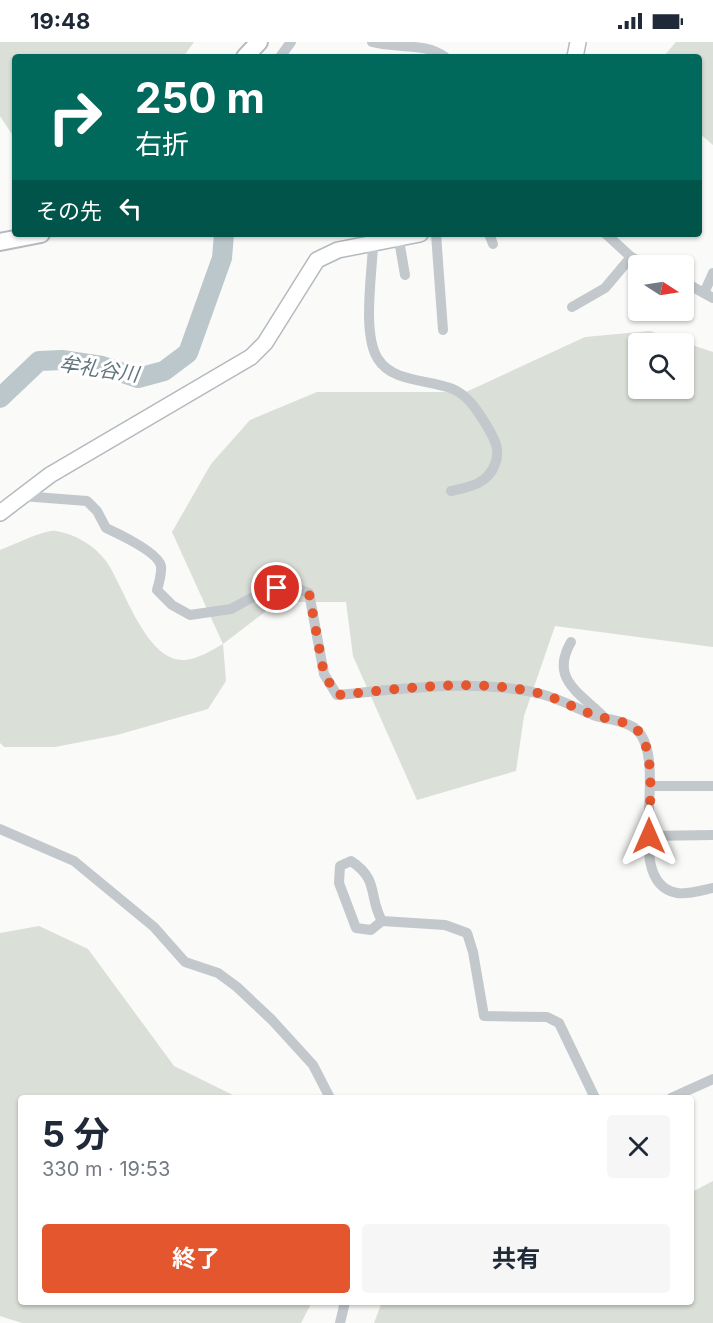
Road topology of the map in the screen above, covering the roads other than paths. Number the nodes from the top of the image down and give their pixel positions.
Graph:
1 (259, 42) edge
2 (372, 42) edge
3 (248, 54) edge
4 (442, 54) edge
5 (26, 237) edge
6 (410, 237) edge
7 (436, 237) edge
8 (609, 237) edge
9 (399, 240) junction
10 (0, 242) edge
11 (373, 245) junction
12 (629, 255) edge
13 (628, 261) edge
14 (713, 273) edge
15 (405, 275) dead end
16 (694, 288) edge
17 (709, 296) edge
18 (572, 307) dead end
19 (443, 330) dead end
20 (451, 491) dead end
21 (22, 496) junction
22 (0, 513) edge
23 (572, 642) dead end
24 (607, 720) junction
25 (650, 786) junction
26 (713, 786) edge
27 (0, 829) edge
28 (713, 835) edge
29 (649, 836) junction
30 (713, 888) edge
31 (382, 921) junction
32 (713, 1079) edge
33 (328, 1095) edge
34 (594, 1095) edge
35 (678, 1095) edge
36 (344, 1305) edge
37 (340, 1323) edge

1 - 3 main road
2 - 4 street
5 - 10 main road
6 - 9 street
7 - 19 street
8 - 12 street
9 - 11 street
9 - 15 street
11 - 20 street
11 - 21 street
13 - 18 street
14 - 17 street
16 - 17 street
21 - 22 street
21 - 24 street
23 - 24 street
24 - 25 street
25 - 26 street
25 - 29 street
27 - 33 street
28 - 29 street
29 - 30 street
31 - 31 street
31 - 34 street
32 - 35 street
36 - 37 street

